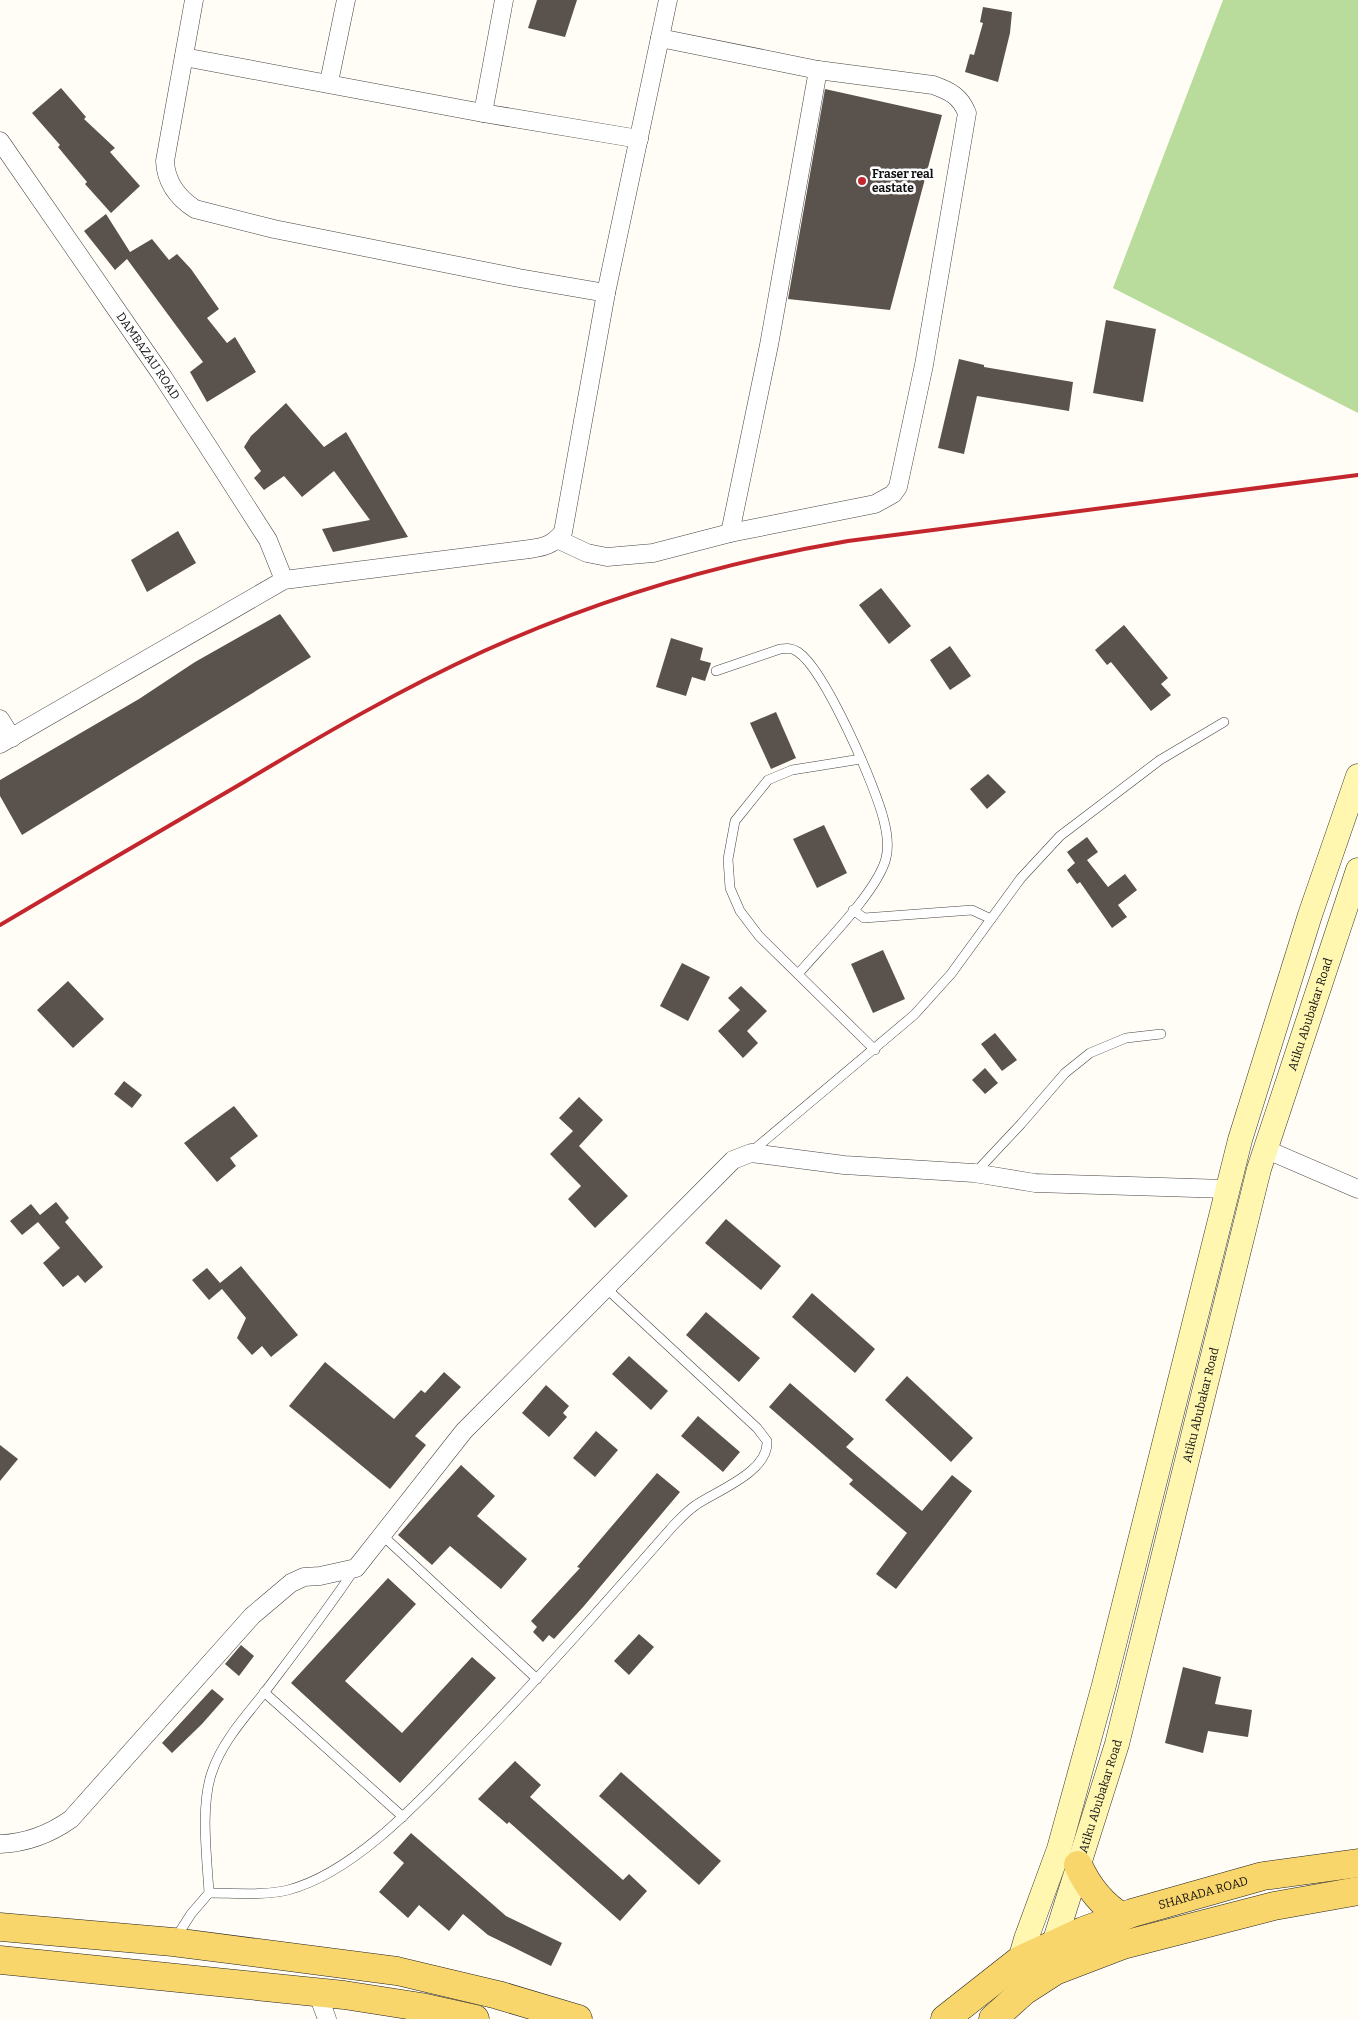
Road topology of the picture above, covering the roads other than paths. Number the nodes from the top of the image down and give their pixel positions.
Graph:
1 (194, 0) edge
2 (346, 0) edge
3 (504, 0) edge
4 (668, 0) edge
5 (660, 38) junction
6 (184, 57) junction
7 (818, 70) junction
8 (329, 82) junction
9 (483, 113) junction
10 (639, 139) junction
11 (0, 141) edge
12 (606, 293) junction
13 (730, 533) junction
14 (558, 539) junction
15 (284, 580) junction
16 (716, 671) dead end
17 (0, 719) edge
18 (1224, 722) dead end
19 (6, 741) edge
20 (861, 759) junction
21 (1358, 776) edge
22 (1358, 870) edge
23 (853, 910) junction
24 (991, 919) junction
25 (799, 973) junction
26 (1161, 1034) dead end
27 (875, 1050) junction
28 (1265, 1149) junction
29 (751, 1153) junction
30 (974, 1173) junction
31 (1226, 1189) junction
32 (1358, 1189) edge
33 (607, 1289) junction
34 (382, 1536) junction
35 (356, 1568) junction
36 (536, 1679) junction
37 (264, 1692) junction
38 (403, 1817) junction
39 (0, 1844) edge
40 (1358, 1863) edge
41 (1078, 1865) junction
42 (1358, 1891) edge
43 (208, 1893) junction
44 (1122, 1917) junction
45 (0, 1927) edge
46 (168, 1942) junction
47 (1054, 1943) junction
48 (0, 1960) edge
49 (1020, 1960) junction
50 (1055, 1971) junction
51 (161, 1977) junction
52 (1024, 1991) junction
53 (317, 1992) junction
54 (344, 1995) junction
55 (328, 2019) edge
56 (420, 2019) edge
57 (475, 2019) edge
58 (578, 2019) edge
59 (945, 2019) edge
60 (993, 2019) edge

1 - 6 street
2 - 8 street
3 - 9 street
4 - 5 street
5 - 7 street
5 - 10 street
6 - 8 street
6 - 12 street
7 - 13 street
7 - 13 street
8 - 9 street
9 - 10 street
10 - 12 street
11 - 15 street, DAMBAZAU ROAD
12 - 14 street
13 - 14 street
14 - 15 street
15 - 19 street
16 - 20 lane
17 - 19 street
18 - 24 lane
20 - 23 lane
20 - 25 lane
21 - 31 street
22 - 28 street, Atiku Abubakar Road
23 - 24 lane
23 - 25 lane
24 - 27 lane
25 - 27 lane
26 - 30 lane
27 - 29 lane
28 - 32 street
28 - 41 street, Atiku Abubakar Road
29 - 30 street
29 - 33 street
30 - 31 street
31 - 49 street
33 - 34 street
33 - 36 lane
34 - 35 street
34 - 36 lane
35 - 37 lane
35 - 39 street
36 - 38 lane
37 - 38 lane
37 - 43 lane
38 - 43 lane
40 - 44 main road, SHARADA ROAD
41 - 44 main road
41 - 47 street, Atiku Abubakar Road
42 - 50 main road
43 - 46 lane
44 - 47 main road, SHARADA ROAD
45 - 46 main road
46 - 51 main road
46 - 58 main road
47 - 49 main road, SHARADA ROAD
47 - 50 street, Atiku Abubakar Road
48 - 51 main road
49 - 52 street
49 - 59 main road, SHARADA ROAD
50 - 52 main road
51 - 53 main road
52 - 60 main road
53 - 54 main road
53 - 55 street
54 - 56 street
54 - 57 main road

